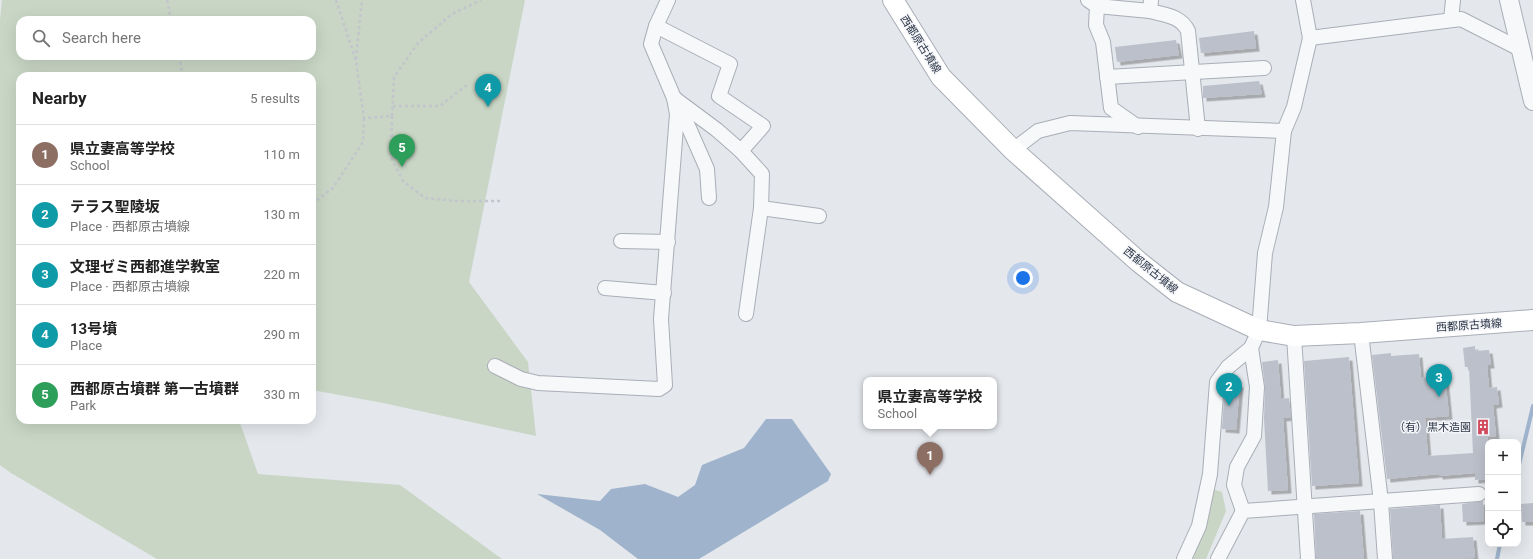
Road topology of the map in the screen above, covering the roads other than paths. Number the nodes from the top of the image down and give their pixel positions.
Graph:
1 (668, 0) edge
2 (893, 0) edge
3 (1303, 0) edge
4 (1453, 0) edge
5 (1509, 0) edge
6 (1092, 3) edge
7 (1150, 6) edge
8 (1452, 20) junction
9 (656, 26) junction
10 (1310, 38) junction
11 (1520, 49) junction
12 (1264, 68) dead end
13 (1529, 69) edge
14 (1192, 72) junction
15 (1107, 77) junction
16 (674, 98) junction
17 (1533, 102) edge
18 (677, 114) junction
19 (1138, 127) junction
20 (1198, 129) junction
21 (1284, 131) junction
22 (1012, 150) junction
23 (741, 151) junction
24 (709, 198) dead end
25 (761, 208) junction
26 (819, 216) dead end
27 (621, 241) dead end
28 (668, 242) junction
29 (605, 288) dead end
30 (664, 293) junction
31 (746, 314) dead end
32 (1533, 320) edge
33 (1361, 333) junction
34 (1294, 336) junction
35 (1255, 339) junction
36 (494, 366) dead end
37 (1479, 494) dead end
38 (1380, 502) junction
39 (1305, 506) junction
40 (1243, 511) junction
41 (1184, 559) edge
42 (1218, 559) edge
43 (1308, 559) edge
44 (1385, 559) edge

1 - 9 street
2 - 22 main road, 西都原古墳線
3 - 10 street
4 - 8 street
5 - 11 street
6 - 7 street
6 - 15 street
7 - 14 street
8 - 10 street
8 - 11 street
9 - 16 street
9 - 23 street
10 - 21 street
11 - 13 street
12 - 14 street
13 - 17 street
14 - 15 street
14 - 20 street
15 - 19 street
16 - 18 street
16 - 23 street
18 - 24 street
18 - 28 street
19 - 20 street
19 - 22 street
20 - 21 street
21 - 35 street
22 - 35 main road, 西都原古墳線
23 - 25 street
25 - 26 street
25 - 31 street
27 - 28 street
28 - 30 street
29 - 30 street
30 - 36 street
32 - 33 main road, 西都原古墳線
33 - 34 main road, 西都原古墳線
33 - 38 street
34 - 35 main road, 西都原古墳線
34 - 39 street
35 - 40 street
35 - 41 street
37 - 38 street
38 - 39 street
38 - 44 street
39 - 40 street
39 - 43 street
40 - 42 street

